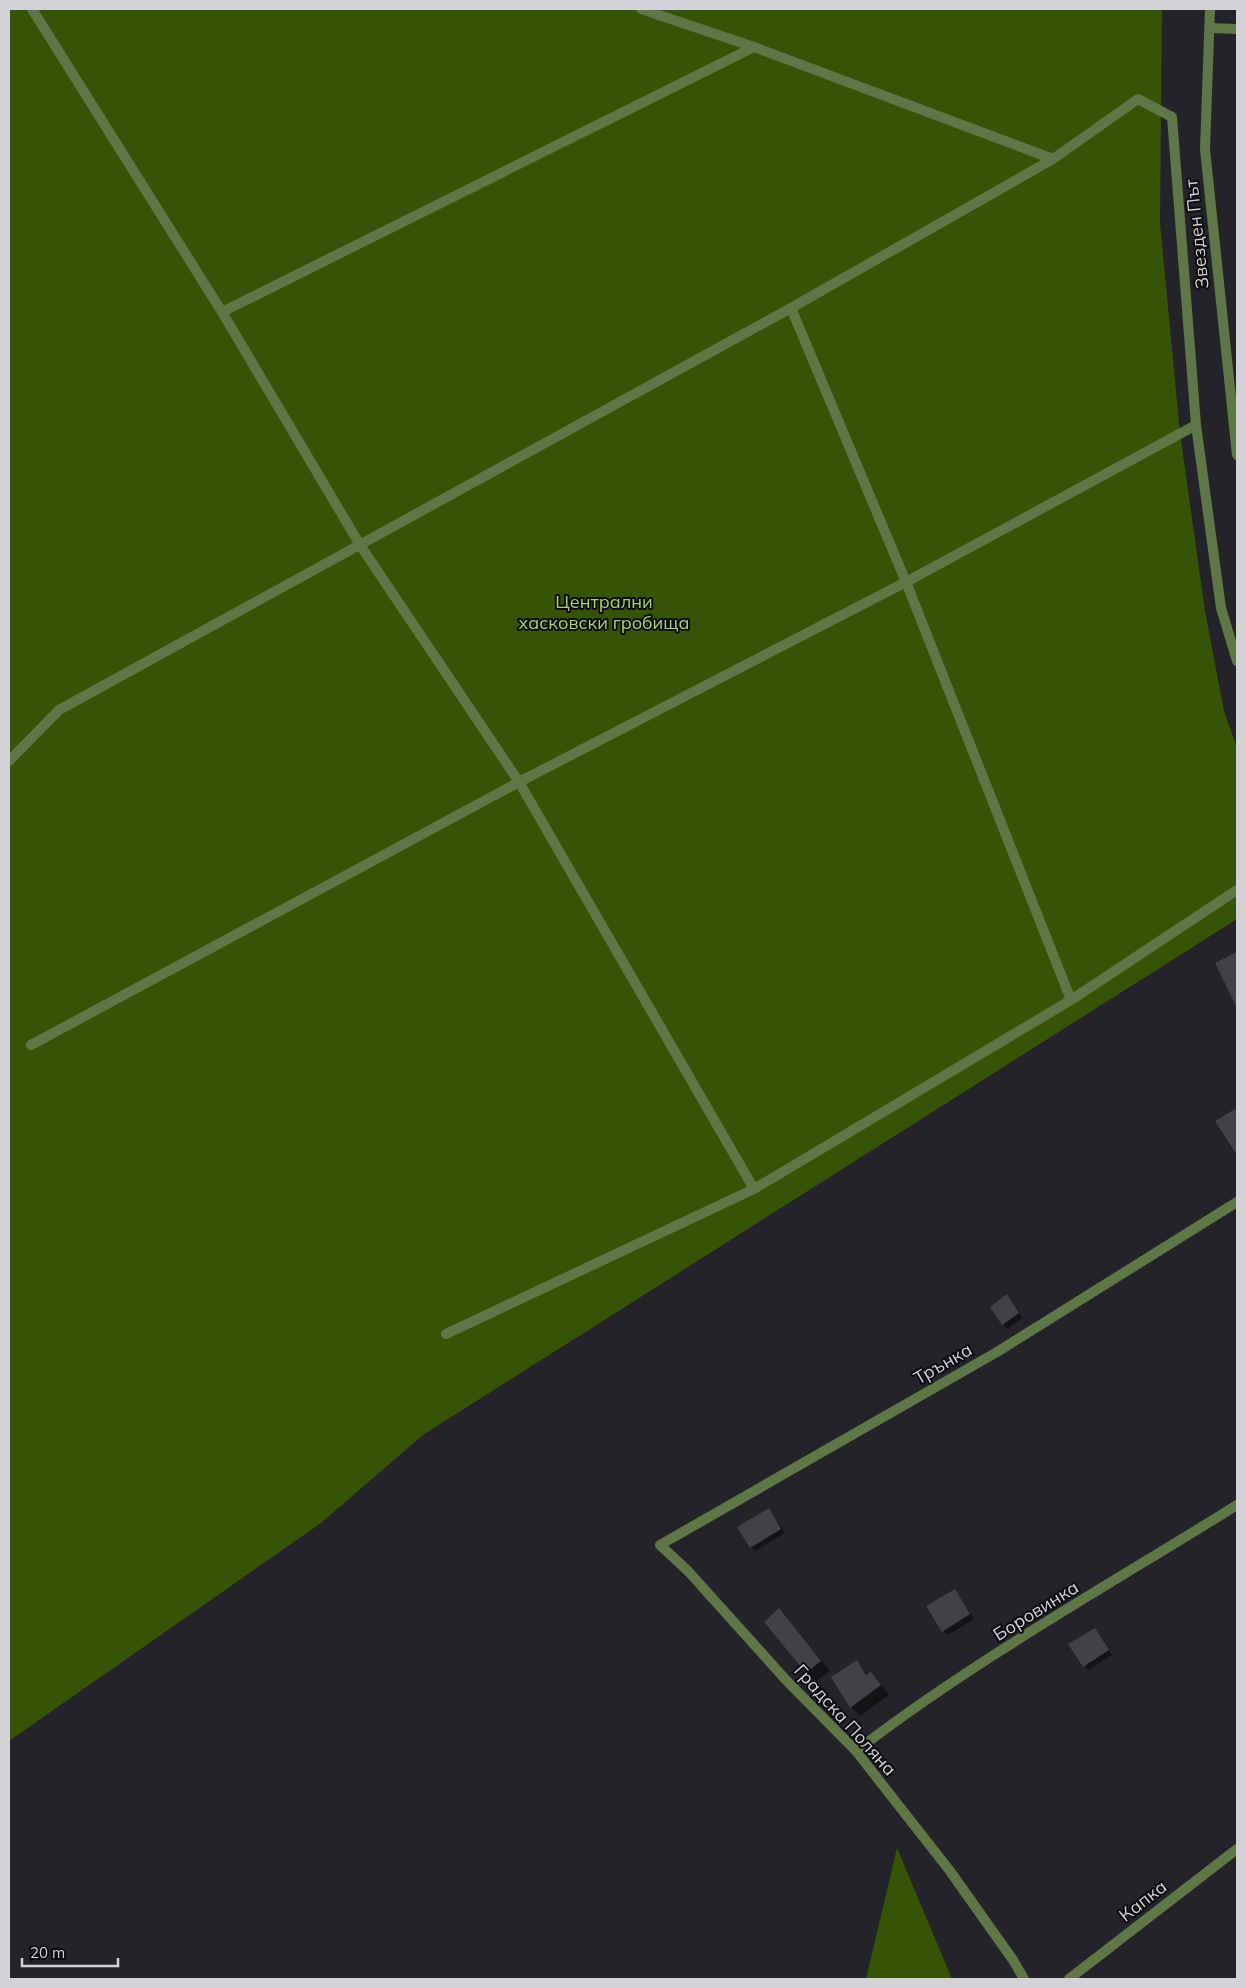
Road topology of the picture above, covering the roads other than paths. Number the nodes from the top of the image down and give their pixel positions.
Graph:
1 (32, 9) edge
2 (641, 9) edge
3 (1210, 9) edge
4 (1210, 28) junction
5 (1237, 29) edge
6 (754, 47) junction
7 (1053, 160) junction
8 (791, 308) junction
9 (222, 312) junction
10 (1196, 425) junction
11 (1237, 455) edge
12 (360, 545) junction
13 (906, 582) junction
14 (1237, 661) edge
15 (9, 761) edge
16 (519, 782) junction
17 (1237, 890) edge
18 (1071, 1000) junction
19 (31, 1045) dead end
20 (754, 1189) junction
21 (1237, 1202) edge
22 (446, 1334) dead end
23 (1237, 1505) edge
24 (660, 1545) joint
25 (856, 1751) junction
26 (1237, 1849) edge
27 (1024, 1979) edge
28 (1070, 1979) edge

1 - 9 street
2 - 6 street
3 - 4 street, Звезден Път
4 - 5 street
4 - 11 street, Звезден Път
6 - 7 street
6 - 9 street
7 - 8 street
7 - 10 street
8 - 12 street
8 - 13 street
9 - 12 street
10 - 13 street
10 - 14 street
12 - 15 street
12 - 16 street
13 - 16 street
13 - 18 street
16 - 19 street
16 - 20 street
17 - 18 street
18 - 20 street
20 - 22 street
21 - 24 street, Трънка
23 - 25 street, Боровинка
24 - 25 street, Градска Поляна
25 - 27 street, Градска Поляна
26 - 28 street, Капка

